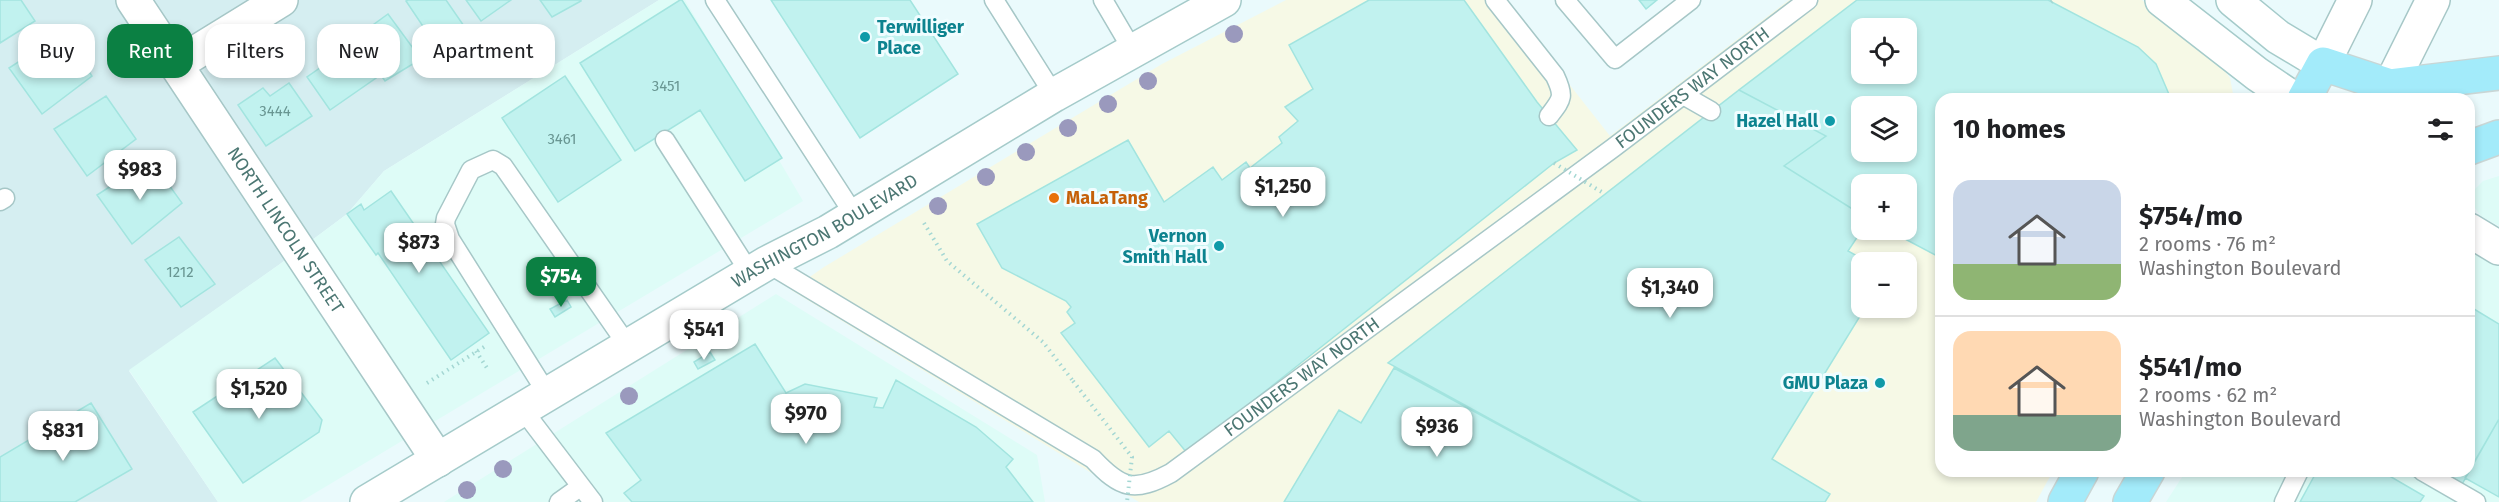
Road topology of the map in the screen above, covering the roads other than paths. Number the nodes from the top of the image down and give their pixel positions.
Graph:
1 (133, 0) edge
2 (281, 0) edge
3 (715, 0) edge
4 (994, 0) edge
5 (1103, 0) edge
6 (1224, 0) edge
7 (1495, 0) edge
8 (1565, 0) edge
9 (1691, 0) edge
10 (1808, 0) edge
11 (2162, 0) edge
12 (2233, 0) edge
13 (2355, 0) edge
14 (2433, 0) edge
15 (1187, 9) edge
16 (150, 24) edge
17 (1133, 51) junction
18 (193, 54) edge
19 (2323, 64) junction
20 (2499, 73) edge
21 (186, 78) edge
22 (2391, 92) edge
23 (2285, 93) edge
24 (2307, 93) edge
25 (1054, 95) junction
26 (1683, 95) junction
27 (1711, 111) dead end
28 (1549, 116) dead end
29 (2499, 137) edge
30 (665, 140) dead end
31 (2475, 146) edge
32 (855, 216) junction
33 (2475, 234) edge
34 (2499, 248) edge
35 (759, 268) junction
36 (628, 346) junction
37 (535, 402) junction
38 (438, 460) junction
39 (2079, 477) edge
40 (2145, 477) edge
41 (2297, 477) edge
42 (2432, 477) edge
43 (580, 487) junction
44 (367, 502) edge
45 (560, 502) edge
46 (593, 502) edge
47 (2065, 502) edge
48 (2130, 502) edge
49 (2284, 502) edge
50 (2476, 502) edge

1 - 16 main road, NORTH LINCOLN STREET
2 - 18 main road
3 - 32 lane
4 - 25 lane
5 - 17 lane
6 - 15 main road, WASHINGTON BOULEVARD
7 - 28 lane
8 - 9 lane
10 - 26 lane, FOUNDERS WAY NORTH
11 - 23 main road
12 - 19 main road
13 - 19 main road
14 - 22 main road
15 - 17 main road, WASHINGTON BOULEVARD
17 - 25 main road, WASHINGTON BOULEVARD
19 - 22 main road
19 - 24 main road
20 - 22 main road
21 - 38 main road, NORTH LINCOLN STREET
25 - 32 main road, WASHINGTON BOULEVARD
26 - 27 lane
26 - 35 lane, FOUNDERS WAY NORTH
29 - 31 main road
30 - 35 lane
32 - 35 main road, WASHINGTON BOULEVARD
33 - 34 main road
35 - 36 main road, WASHINGTON BOULEVARD
36 - 37 main road, WASHINGTON BOULEVARD
36 - 37 lane
37 - 38 main road, WASHINGTON BOULEVARD
37 - 43 lane
38 - 44 main road, WASHINGTON BOULEVARD
39 - 47 main road
40 - 48 main road
41 - 49 lane
42 - 50 lane
43 - 45 lane
43 - 46 lane

